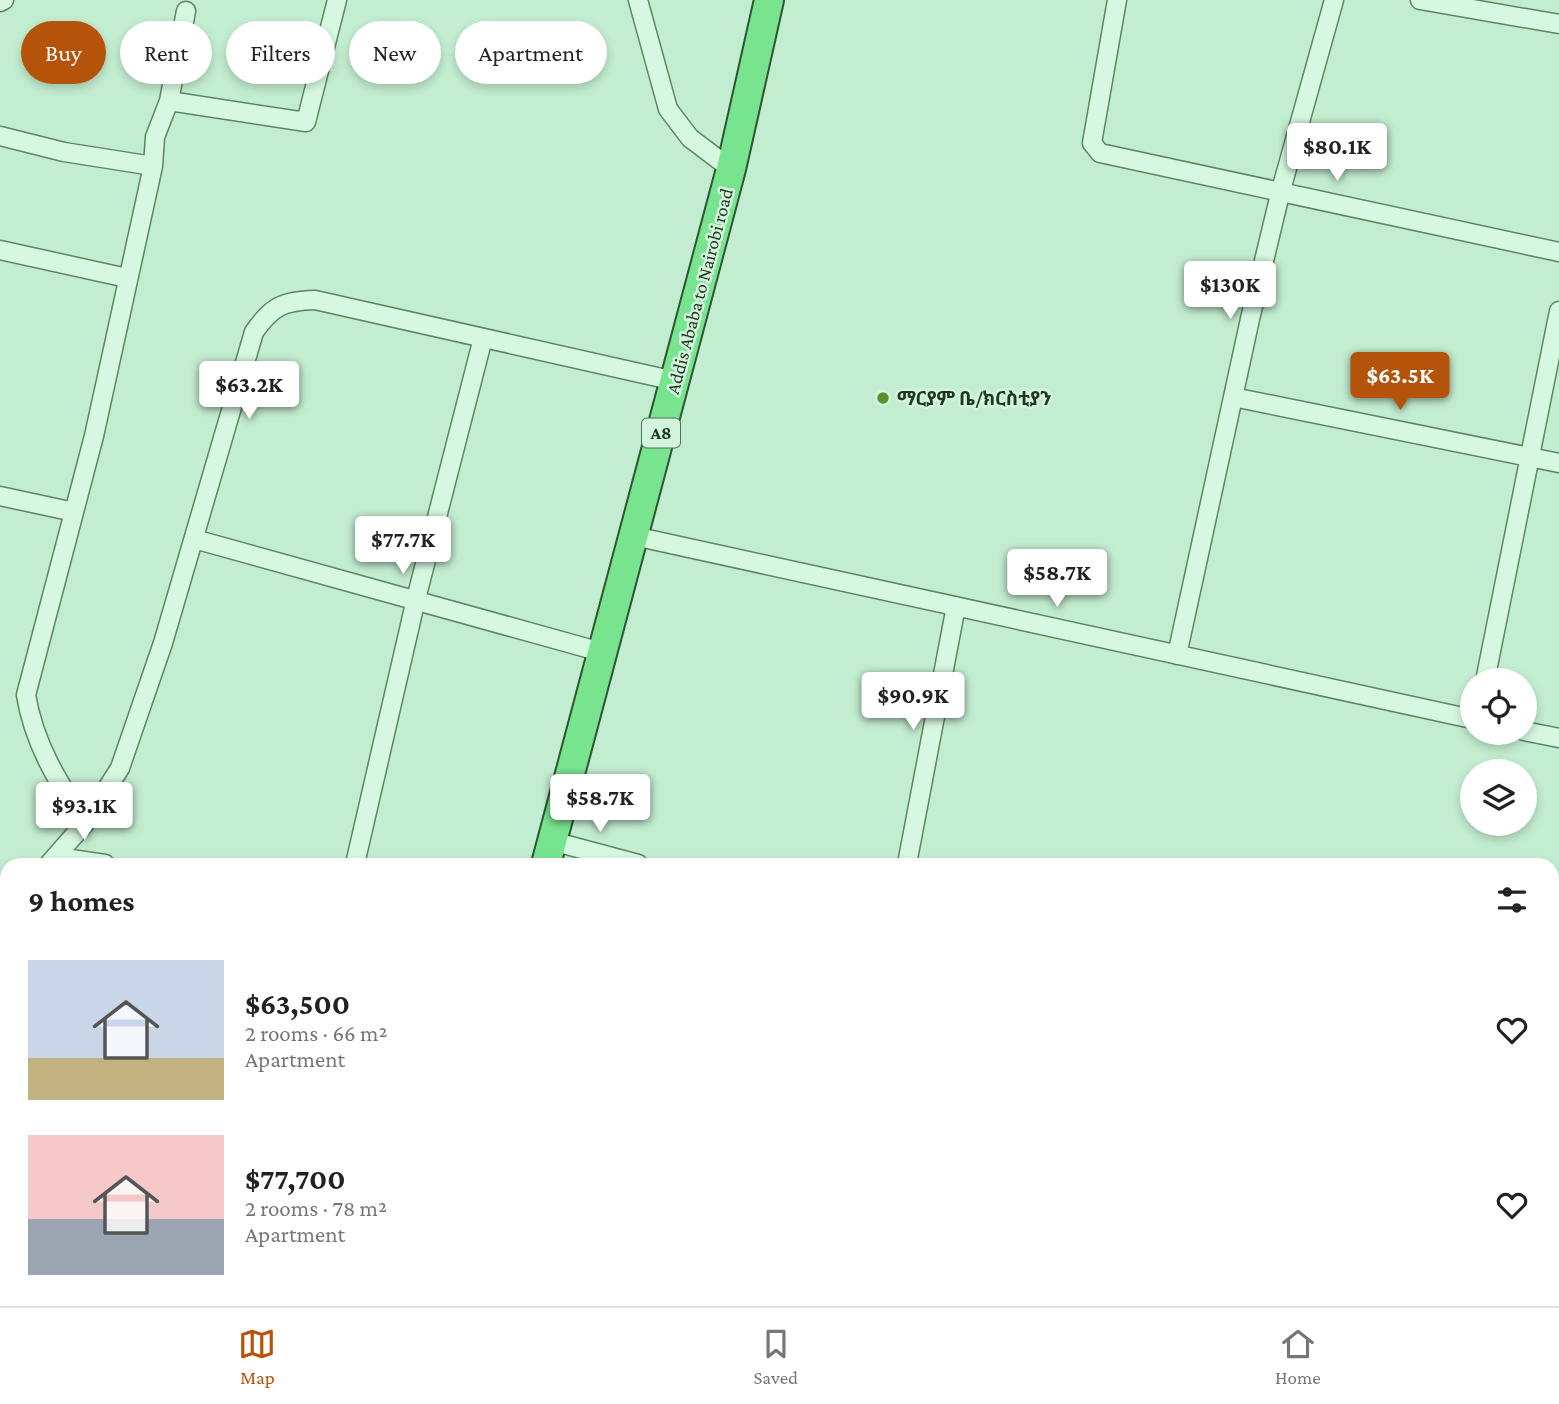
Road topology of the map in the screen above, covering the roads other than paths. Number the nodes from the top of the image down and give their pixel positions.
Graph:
1 (337, 0) edge
2 (638, 0) edge
3 (769, 0) edge
4 (1117, 0) edge
5 (1334, 0) edge
6 (1420, 0) edge
7 (186, 11) dead end
8 (1559, 24) edge
9 (169, 101) junction
10 (0, 136) edge
11 (153, 166) junction
12 (731, 169) junction
13 (1281, 190) junction
14 (0, 250) edge
15 (1559, 252) edge
16 (127, 278) junction
17 (1559, 311) edge
18 (484, 338) junction
19 (675, 381) junction
20 (1233, 397) junction
21 (1529, 458) junction
22 (1559, 463) edge
23 (0, 496) edge
24 (74, 512) junction
25 (634, 537) junction
26 (194, 540) junction
27 (416, 599) junction
28 (956, 606) junction
29 (601, 652) junction
30 (1177, 655) junction
31 (1488, 668) edge
32 (1460, 716) edge
33 (1537, 734) edge
34 (1559, 738) edge
35 (85, 823) junction
36 (549, 853) edge
37 (56, 858) edge
38 (356, 858) edge
39 (589, 858) edge
40 (908, 858) edge

1 - 9 street
2 - 12 street
3 - 12 highway, Addis Ababa to Nairobi road / A8
4 - 13 street
5 - 13 street
6 - 8 street
7 - 9 street
9 - 11 street
10 - 11 street
11 - 16 street
12 - 19 highway, Addis Ababa to Nairobi road / A8
13 - 15 street
13 - 20 street
14 - 16 street
16 - 24 street
17 - 21 street
18 - 19 street
18 - 26 street
18 - 27 street
19 - 25 highway, Addis Ababa to Nairobi road / A8
20 - 21 street
20 - 30 street
21 - 22 street
21 - 31 street
23 - 24 street
24 - 35 street
25 - 28 street
25 - 29 highway, Addis Ababa to Nairobi road / A8
26 - 27 street
26 - 35 street
27 - 29 street
27 - 38 street
28 - 30 street
28 - 40 street
29 - 36 highway, Addis Ababa to Nairobi road / A8
30 - 32 street
33 - 34 street
35 - 37 street
36 - 39 street

